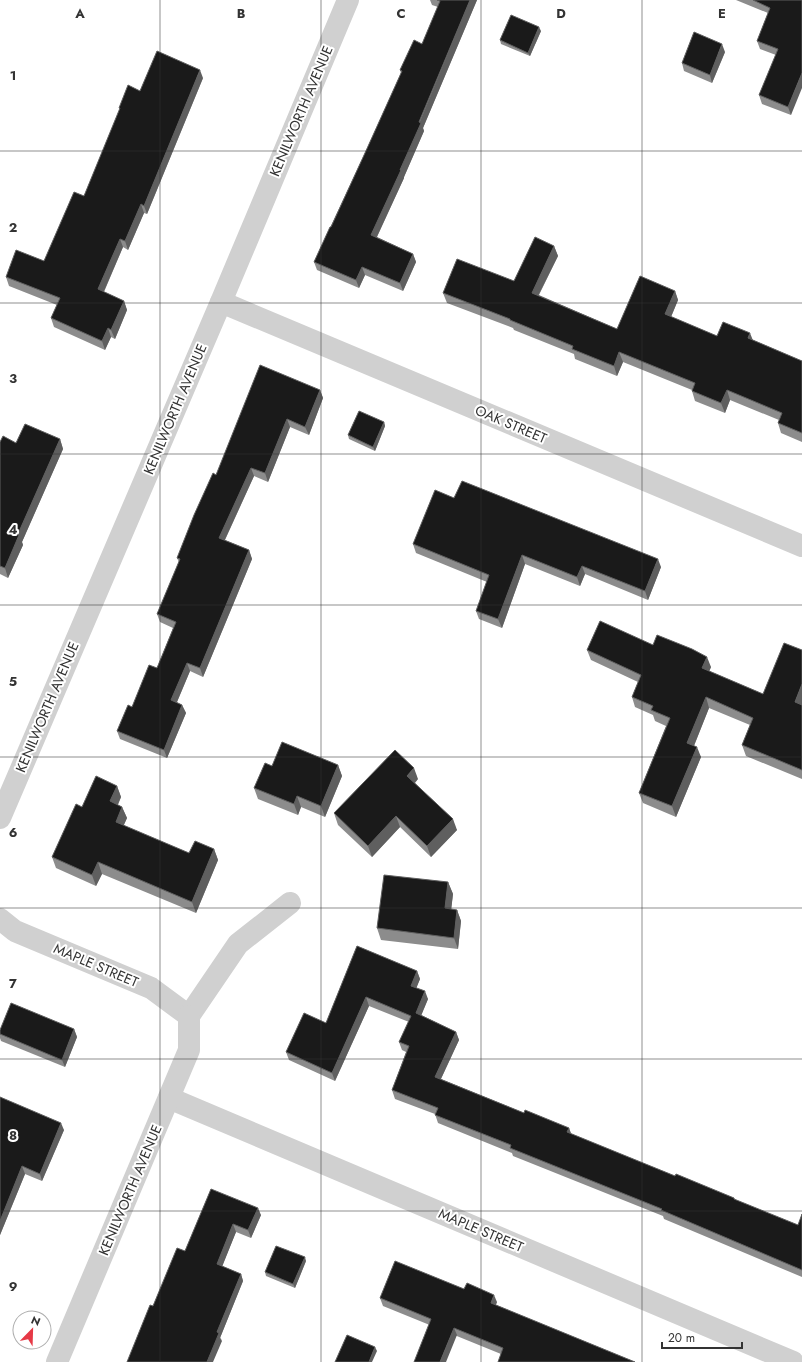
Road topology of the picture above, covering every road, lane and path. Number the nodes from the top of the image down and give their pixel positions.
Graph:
1 (348, 0) edge
2 (221, 302) junction
3 (802, 546) edge
4 (0, 818) edge
5 (290, 903) dead end
6 (0, 919) edge
7 (189, 1016) junction
8 (169, 1098) junction
9 (57, 1362) edge
10 (792, 1362) edge

1 - 2 street, KENILWORTH AVENUE
2 - 3 street, OAK STREET
2 - 4 street, KENILWORTH AVENUE
5 - 7 street
6 - 7 street, MAPLE STREET
7 - 8 street, KENILWORTH AVENUE
8 - 9 street, KENILWORTH AVENUE
8 - 10 street, MAPLE STREET

